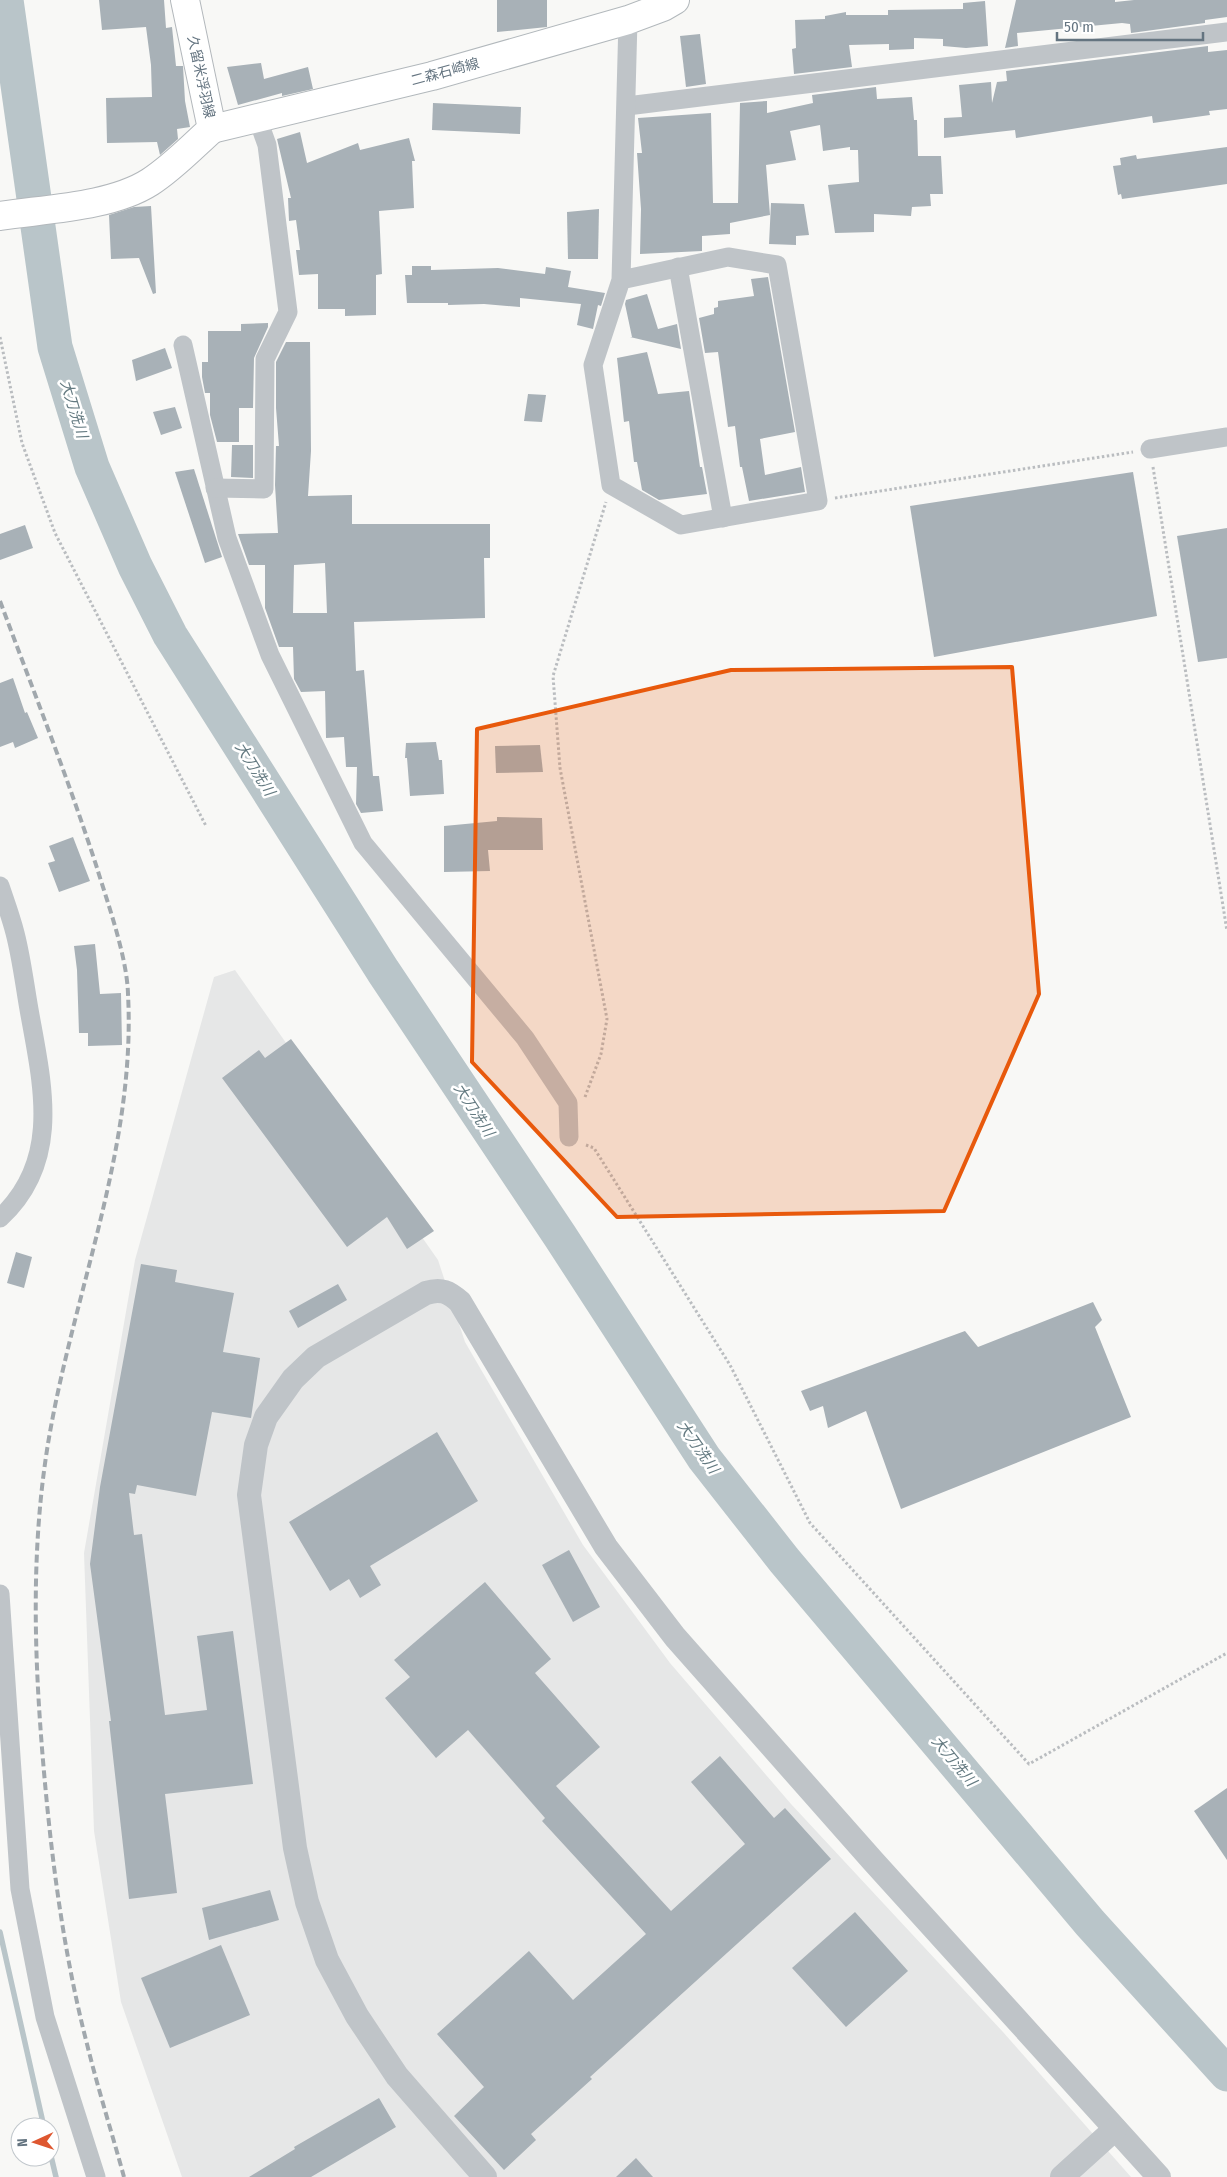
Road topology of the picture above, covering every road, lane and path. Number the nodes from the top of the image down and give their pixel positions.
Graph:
1 (185, 0) edge
2 (669, 4) edge
3 (628, 20) junction
4 (1227, 32) edge
5 (628, 106) junction
6 (257, 117) junction
7 (212, 130) junction
8 (0, 216) edge
9 (678, 267) junction
10 (621, 280) junction
11 (0, 337) edge
12 (183, 345) dead end
13 (1227, 437) edge
14 (1150, 449) junction
15 (611, 485) junction
16 (215, 488) junction
17 (818, 501) junction
18 (723, 518) junction
19 (206, 826) dead end
20 (0, 886) edge
21 (1227, 931) edge
22 (583, 1100) dead end
23 (569, 1137) joint
24 (0, 1218) edge
25 (0, 1594) edge
26 (1227, 1653) edge
27 (1115, 2129) junction
28 (96, 2177) edge
29 (485, 2177) edge
30 (1062, 2177) edge
31 (1159, 2177) edge

1 - 7 main road, 久留米浮羽線
2 - 3 main road, 二森石崎線
3 - 5 street
3 - 6 main road, 二森石崎線
4 - 5 street
5 - 10 street
6 - 7 main road, 二森石崎線
6 - 16 street
7 - 8 main road, 久留米浮羽線
9 - 10 street
9 - 17 street
9 - 18 street
10 - 15 street
11 - 19 path
12 - 16 street
13 - 14 street
14 - 17 path
14 - 21 path
15 - 18 street
15 - 22 path
16 - 23 street
17 - 18 street
20 - 24 street
23 - 26 path
25 - 28 street
27 - 29 street
27 - 30 street
27 - 31 street

